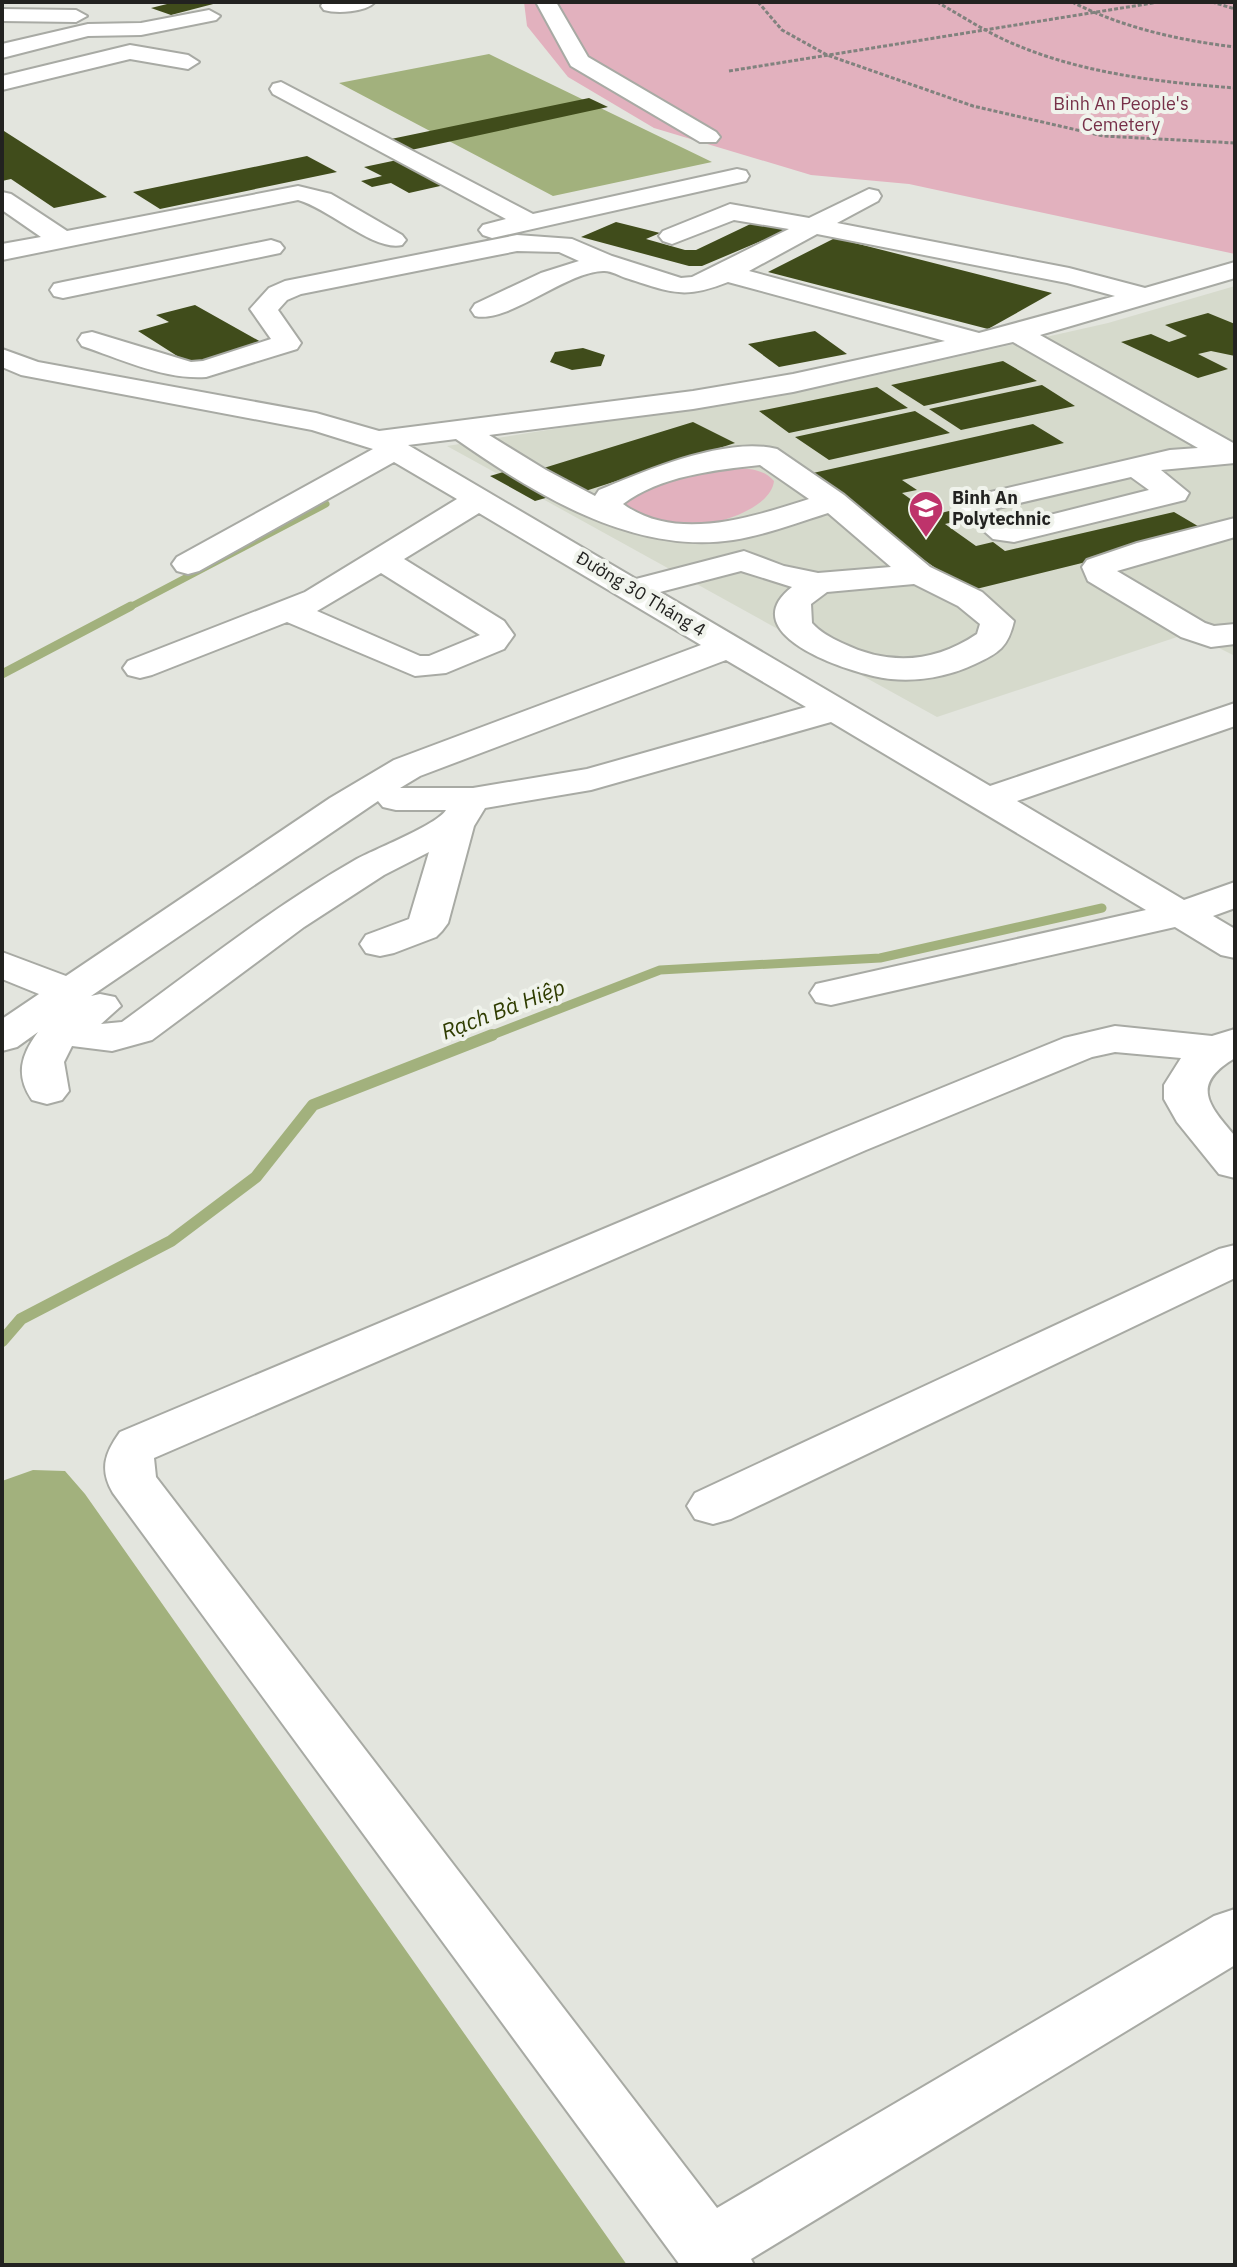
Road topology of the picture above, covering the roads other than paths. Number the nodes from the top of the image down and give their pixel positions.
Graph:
1 (365, 2) edge
2 (546, 2) edge
3 (331, 6) dead end
4 (2, 15) edge
5 (209, 16) dead end
6 (87, 18) junction
7 (2, 51) edge
8 (188, 62) dead end
9 (2, 83) edge
10 (281, 89) dead end
11 (708, 137) dead end
12 (737, 176) dead end
13 (869, 196) dead end
14 (2, 199) edge
15 (530, 222) junction
16 (136, 225) junction
17 (814, 225) junction
18 (672, 236) dead end
19 (462, 237) dead end
20 (63, 240) junction
21 (393, 240) dead end
22 (271, 248) dead end
23 (2, 252) edge
24 (603, 262) junction
25 (189, 265) junction
26 (1235, 270) edge
27 (726, 273) junction
28 (63, 290) dead end
29 (1145, 296) junction
30 (485, 310) dead end
31 (786, 313) dead end
32 (1017, 333) junction
33 (92, 340) dead end
34 (981, 342) junction
35 (950, 350) junction
36 (12, 366) edge
37 (460, 428) junction
38 (386, 445) junction
39 (1232, 454) edge
40 (1137, 467) junction
41 (479, 499) junction
42 (833, 502) junction
43 (616, 516) junction
44 (1235, 527) edge
45 (731, 531) junction
46 (381, 559) junction
47 (744, 561) junction
48 (188, 564) dead end
49 (919, 574) junction
50 (818, 583) junction
51 (634, 589) junction
52 (287, 610) junction
53 (1235, 634) edge
54 (728, 647) junction
55 (140, 668) dead end
56 (835, 710) junction
57 (1235, 714) edge
58 (490, 737) junction
59 (396, 799) junction
60 (988, 799) junction
61 (464, 812) junction
62 (1235, 894) edge
63 (1182, 914) junction
64 (380, 944) dead end
65 (1235, 946) edge
66 (2, 964) edge
67 (831, 993) dead end
68 (67, 1012) junction
69 (2, 1038) edge
70 (1226, 1044) edge
71 (47, 1091) dead end
72 (1235, 1164) edge
73 (1235, 1260) edge
74 (713, 1506) dead end
75 (1235, 1934) edge
76 (715, 2256) edge

1 - 3 street
2 - 11 street
4 - 6 street
5 - 6 street
6 - 7 street
8 - 9 street
10 - 15 street
12 - 15 street
13 - 17 street
14 - 20 street
15 - 19 street
16 - 20 street
16 - 21 street
16 - 25 street
17 - 18 street
17 - 27 street
17 - 29 street
20 - 23 street
22 - 25 street
24 - 27 street
24 - 30 street
24 - 33 street
25 - 28 street
26 - 29 street
27 - 34 street
29 - 32 street
31 - 35 street
32 - 34 street
32 - 39 street
34 - 35 street
35 - 37 street
36 - 38 street, Đường 30 Tháng 4
37 - 38 street
37 - 43 street
38 - 41 street, Đường 30 Tháng 4
38 - 48 street
39 - 40 street
40 - 40 street
41 - 46 street
41 - 51 street, Đường 30 Tháng 4
42 - 43 street
42 - 45 street
42 - 49 street
43 - 45 street
44 - 53 street
45 - 47 street
46 - 52 street
46 - 52 street
47 - 50 street
47 - 51 street
49 - 50 street
49 - 50 street
51 - 54 street, Đường 30 Tháng 4
52 - 55 street
54 - 56 street, Đường 30 Tháng 4
54 - 58 street
56 - 60 street, Đường 30 Tháng 4
56 - 61 street
57 - 60 street
58 - 59 street
58 - 68 street
59 - 61 street
59 - 68 street
60 - 63 street, Đường 30 Tháng 4
61 - 64 street
61 - 68 street
62 - 63 street
63 - 65 street, Đường 30 Tháng 4
63 - 67 street
66 - 68 street
68 - 69 street
68 - 71 street
70 - 72 street
70 - 76 street
73 - 74 street
75 - 76 street

